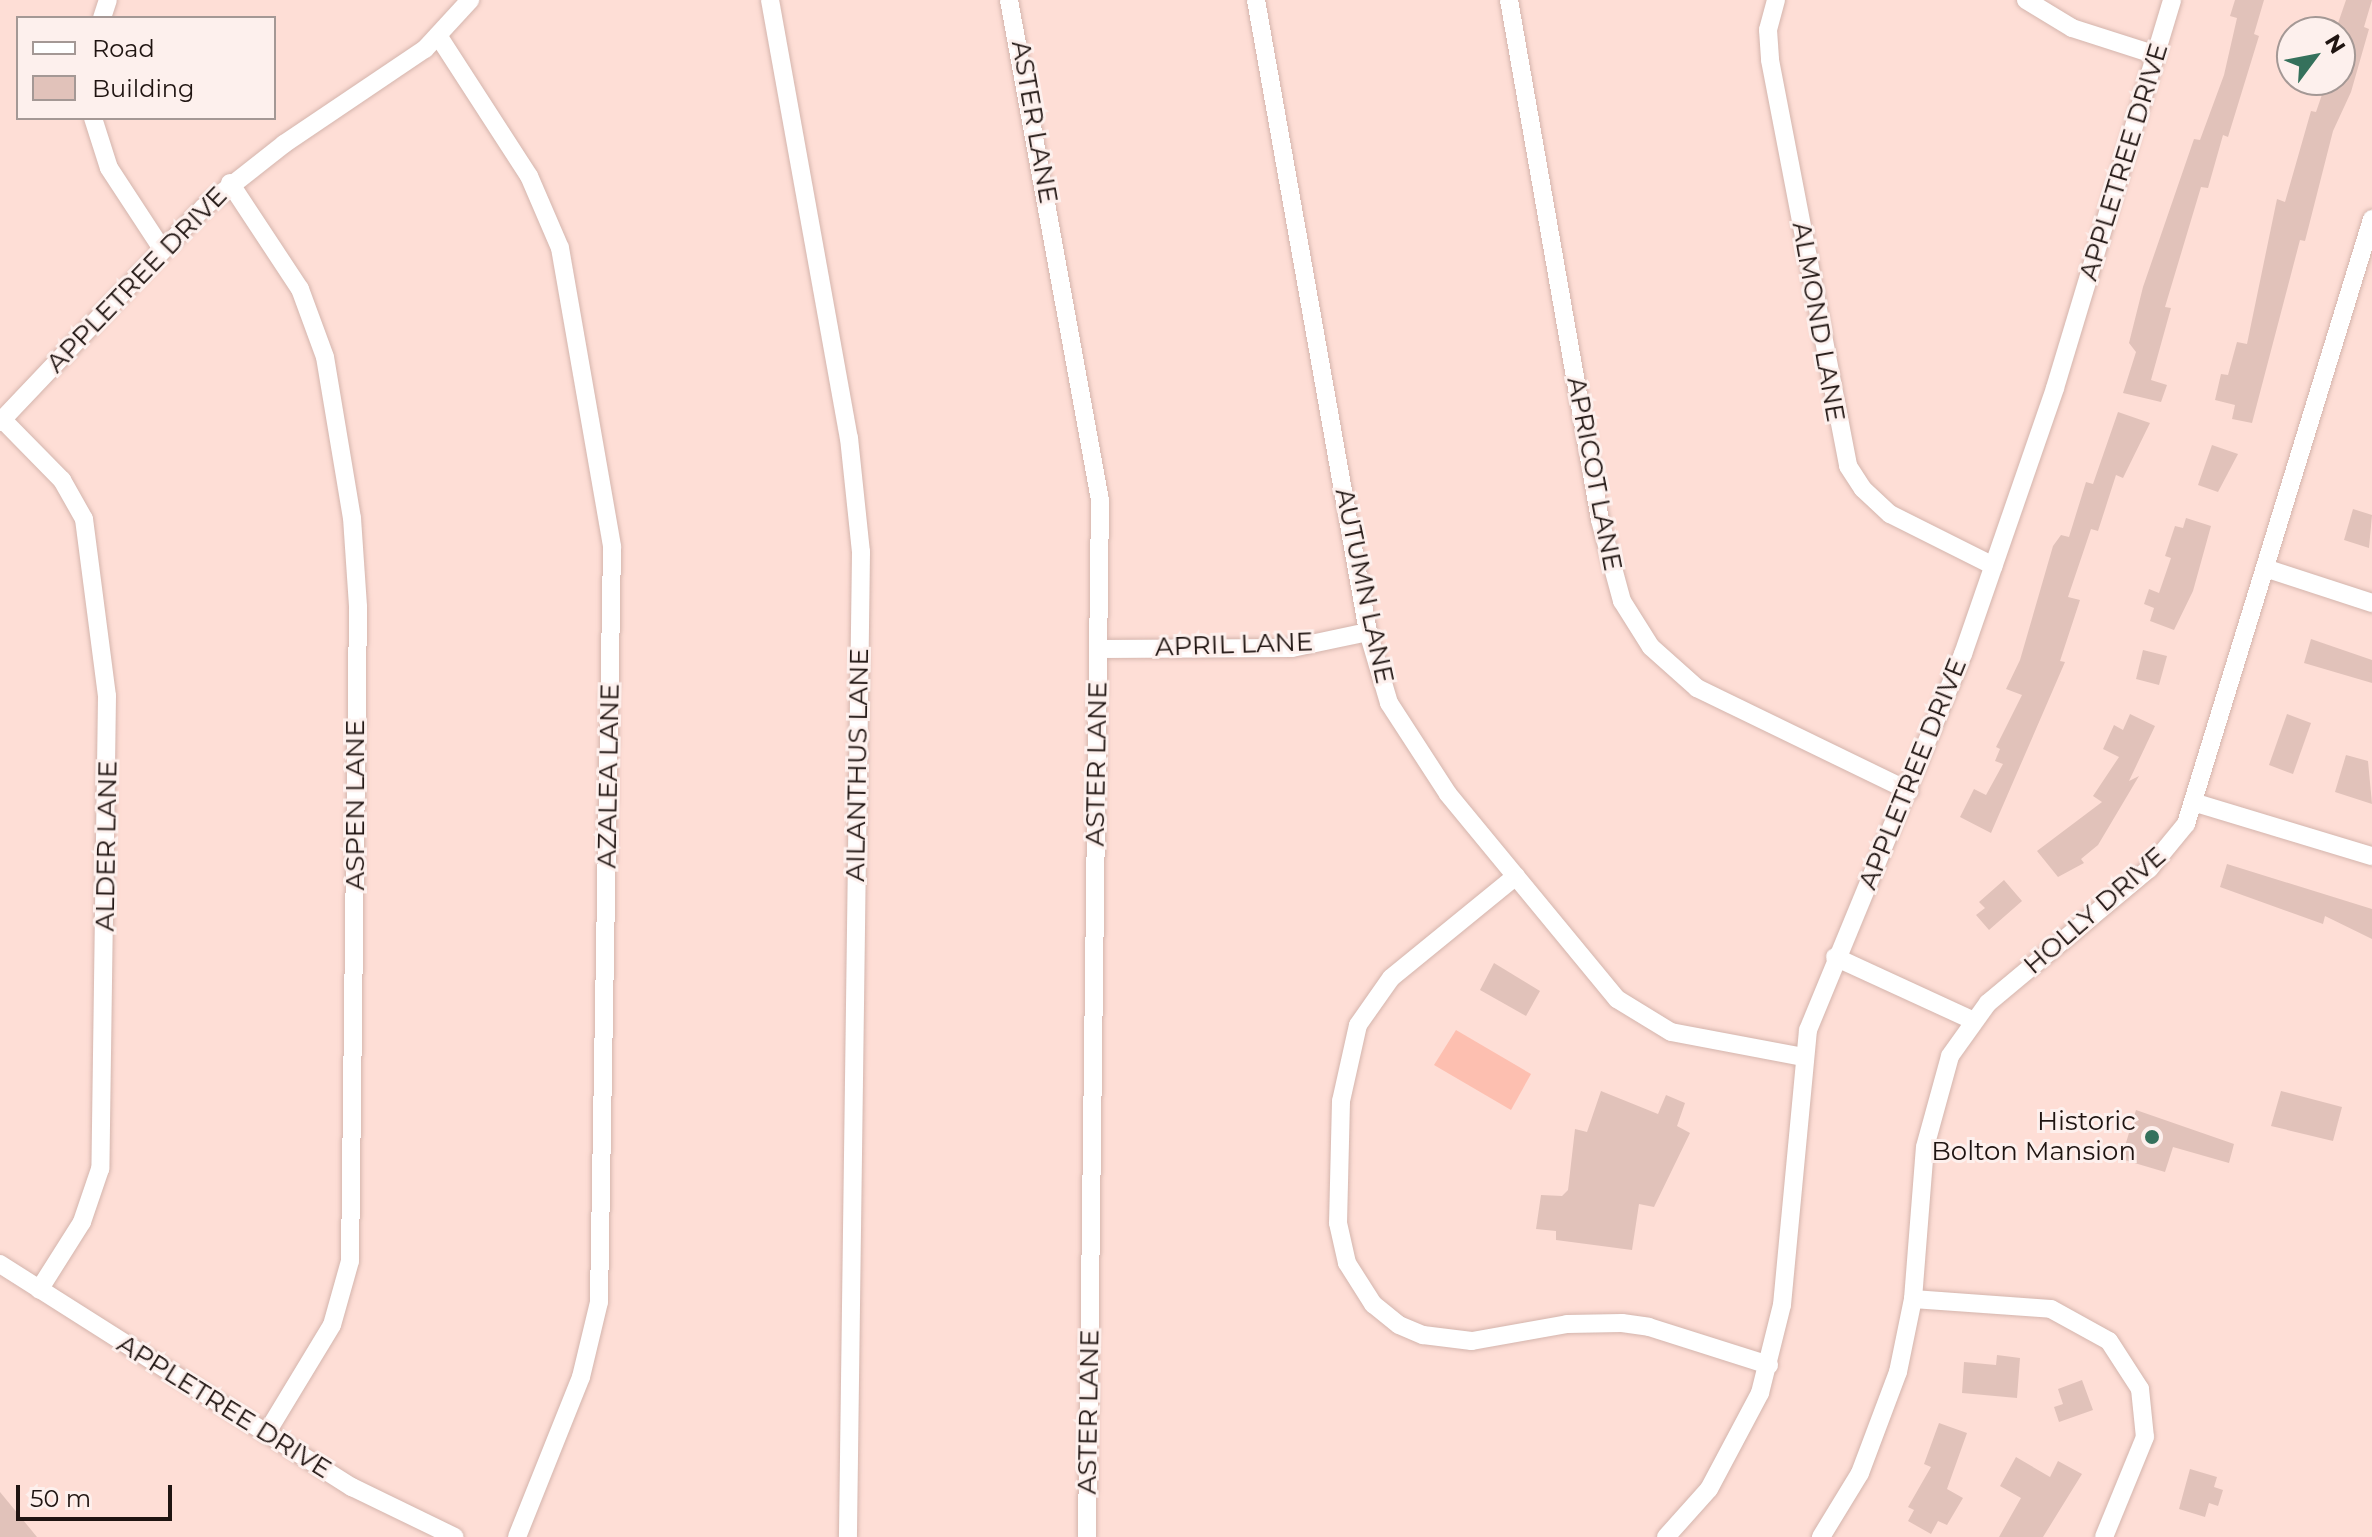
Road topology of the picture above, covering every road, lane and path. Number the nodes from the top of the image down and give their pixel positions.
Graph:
1 (470, 0) edge
2 (770, 0) edge
3 (1009, 0) edge
4 (1256, 0) edge
5 (1509, 0) edge
6 (1776, 0) edge
7 (2026, 0) edge
8 (2172, 0) edge
9 (439, 37) junction
10 (2156, 55) junction
11 (94, 120) edge
12 (230, 183) junction
13 (2372, 219) edge
14 (162, 249) junction
15 (1, 420) edge
16 (1994, 566) junction
17 (2265, 568) junction
18 (2372, 603) edge
19 (1368, 632) junction
20 (1099, 649) junction
21 (1909, 791) junction
22 (2196, 803) junction
23 (2372, 856) edge
24 (1516, 876) junction
25 (1835, 957) junction
26 (1972, 1020) junction
27 (1803, 1057) junction
28 (0, 1264) edge
29 (39, 1290) junction
30 (1913, 1299) junction
31 (1769, 1365) junction
32 (266, 1434) junction
33 (455, 1537) edge
34 (517, 1537) edge
35 (848, 1537) edge
36 (1087, 1537) edge
37 (1666, 1537) edge
38 (1821, 1537) edge
39 (2104, 1537) edge

1 - 9 street, APPLETREE DRIVE
2 - 35 street, AILANTHUS LANE
3 - 20 street, ASTER LANE
4 - 19 street, AUTUMN LANE
5 - 21 street, APRICOT LANE
6 - 16 street, ALMOND LANE
7 - 10 street
8 - 10 street, APPLETREE DRIVE
9 - 12 street, APPLETREE DRIVE
9 - 34 street, AZALEA LANE
10 - 16 street, APPLETREE DRIVE
11 - 14 street
12 - 14 street, APPLETREE DRIVE
12 - 32 street, ASPEN LANE
13 - 17 street, HOLLY DRIVE
14 - 15 street, APPLETREE DRIVE
15 - 29 street, ALDER LANE
16 - 21 street, APPLETREE DRIVE
17 - 18 street
17 - 22 street, HOLLY DRIVE
19 - 20 street, APRIL LANE
19 - 24 street, AUTUMN LANE
20 - 36 street, ASTER LANE
21 - 25 street, APPLETREE DRIVE
22 - 23 street
22 - 26 street, HOLLY DRIVE
24 - 27 street, AUTUMN LANE
24 - 31 street
25 - 26 street
25 - 27 street, APPLETREE DRIVE
26 - 30 street, HOLLY DRIVE
27 - 31 street, APPLETREE DRIVE
28 - 29 street, APPLETREE DRIVE
29 - 32 street, APPLETREE DRIVE
30 - 38 street, HOLLY DRIVE
30 - 39 street
31 - 37 street, APPLETREE DRIVE
32 - 33 street, APPLETREE DRIVE

